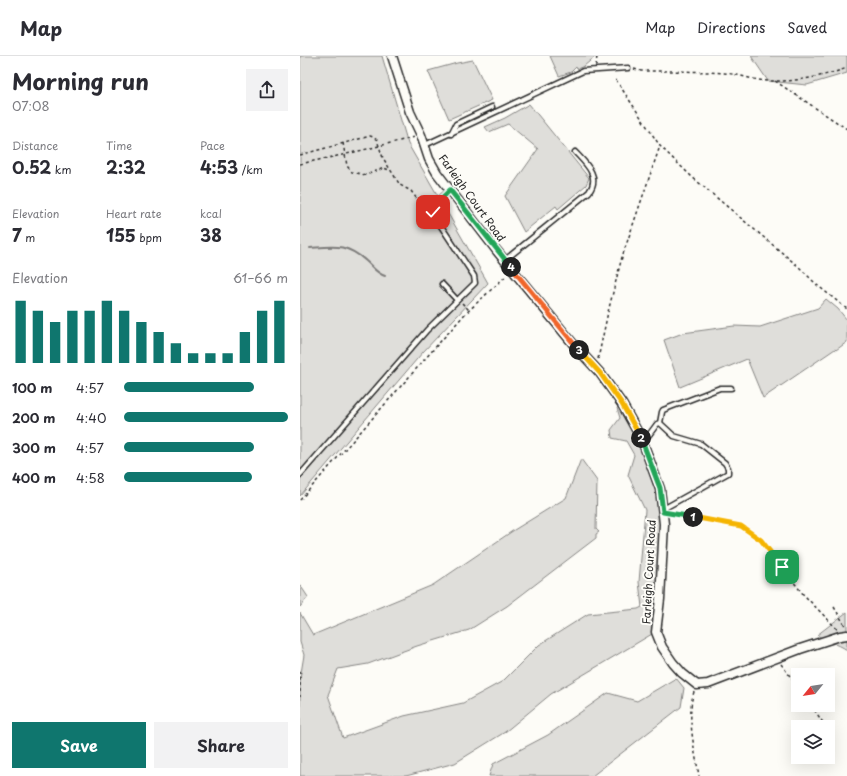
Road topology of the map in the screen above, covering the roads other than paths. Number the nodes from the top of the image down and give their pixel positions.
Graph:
1 (392, 56) edge
2 (628, 68) road end
3 (492, 108) dead end
4 (451, 134) junction
5 (425, 145) junction
6 (575, 152) dead end
7 (450, 190) junction
8 (505, 260) junction
9 (442, 284) dead end
10 (457, 300) junction
11 (731, 388) dead end
12 (660, 423) junction
13 (643, 443) junction
14 (300, 475) edge
15 (663, 510) junction
16 (846, 633) edge

1 - 5 street, Farleigh Court Road
2 - 4 lane
3 - 4 lane
4 - 5 lane
5 - 7 street, Farleigh Court Road
6 - 8 lane
7 - 8 street, Farleigh Court Road
7 - 10 lane
8 - 13 street, Farleigh Court Road
9 - 10 lane
10 - 14 lane
11 - 12 lane
12 - 13 lane
12 - 15 lane
13 - 15 street, Farleigh Court Road
15 - 16 street, Farleigh Court Road

